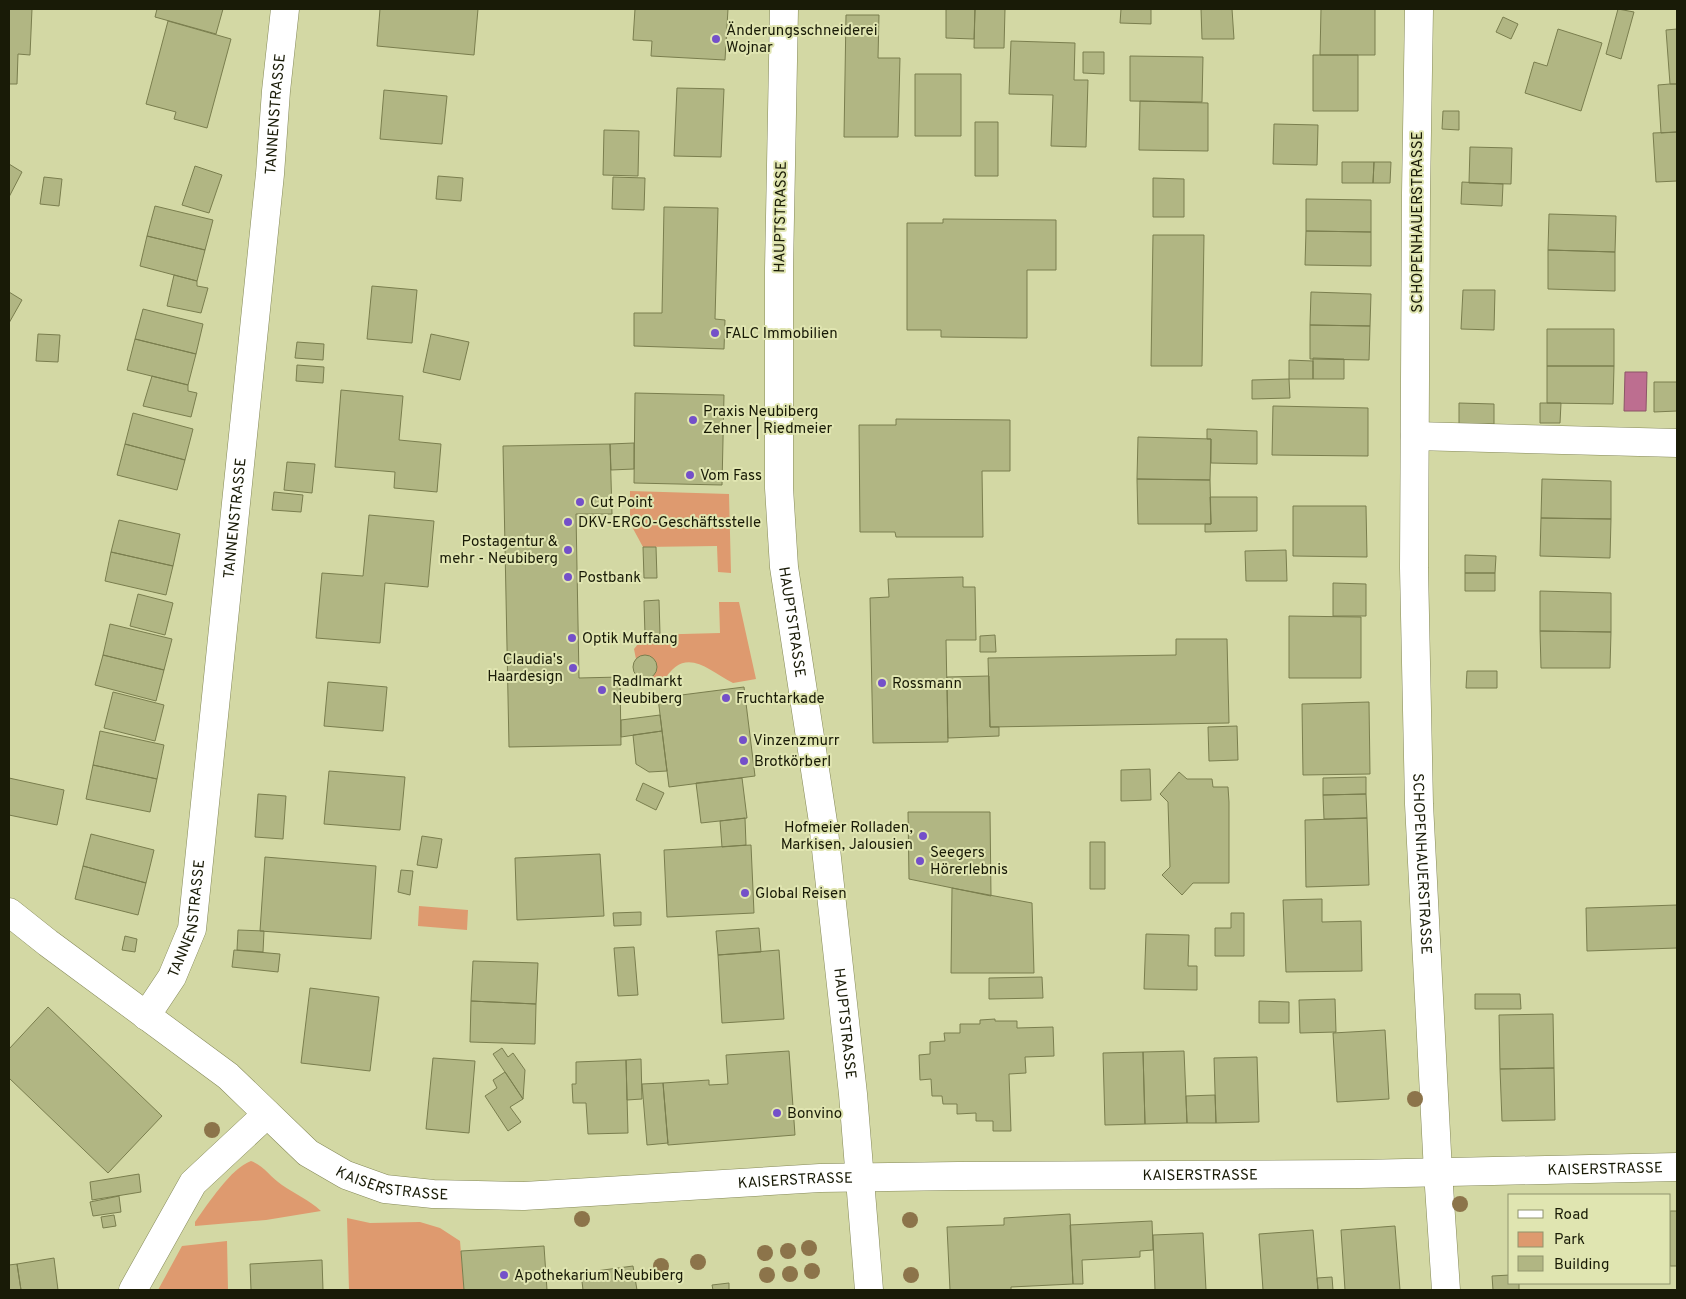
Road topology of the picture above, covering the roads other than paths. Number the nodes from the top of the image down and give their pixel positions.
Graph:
1 (285, 9) edge
2 (784, 9) edge
3 (1419, 9) edge
4 (1415, 436) junction
5 (1677, 443) edge
6 (9, 912) edge
7 (146, 1016) junction
8 (267, 1114) junction
9 (1677, 1167) edge
10 (1438, 1172) junction
11 (860, 1178) junction
12 (133, 1290) edge
13 (869, 1290) edge
14 (1446, 1290) edge

1 - 7 street, TANNENSTRASSE
2 - 11 street, HAUPTSTRASSE
3 - 4 street, SCHOPENHAUERSTRASSE
4 - 5 street
4 - 10 street, SCHOPENHAUERSTRASSE
6 - 7 street, KAISERSTRASSE
7 - 8 street, KAISERSTRASSE
8 - 11 street, KAISERSTRASSE
8 - 12 street
9 - 10 street, KAISERSTRASSE
10 - 11 street, KAISERSTRASSE
10 - 14 street, SCHOPENHAUERSTRASSE
11 - 13 street, HAUPTSTRASSE

